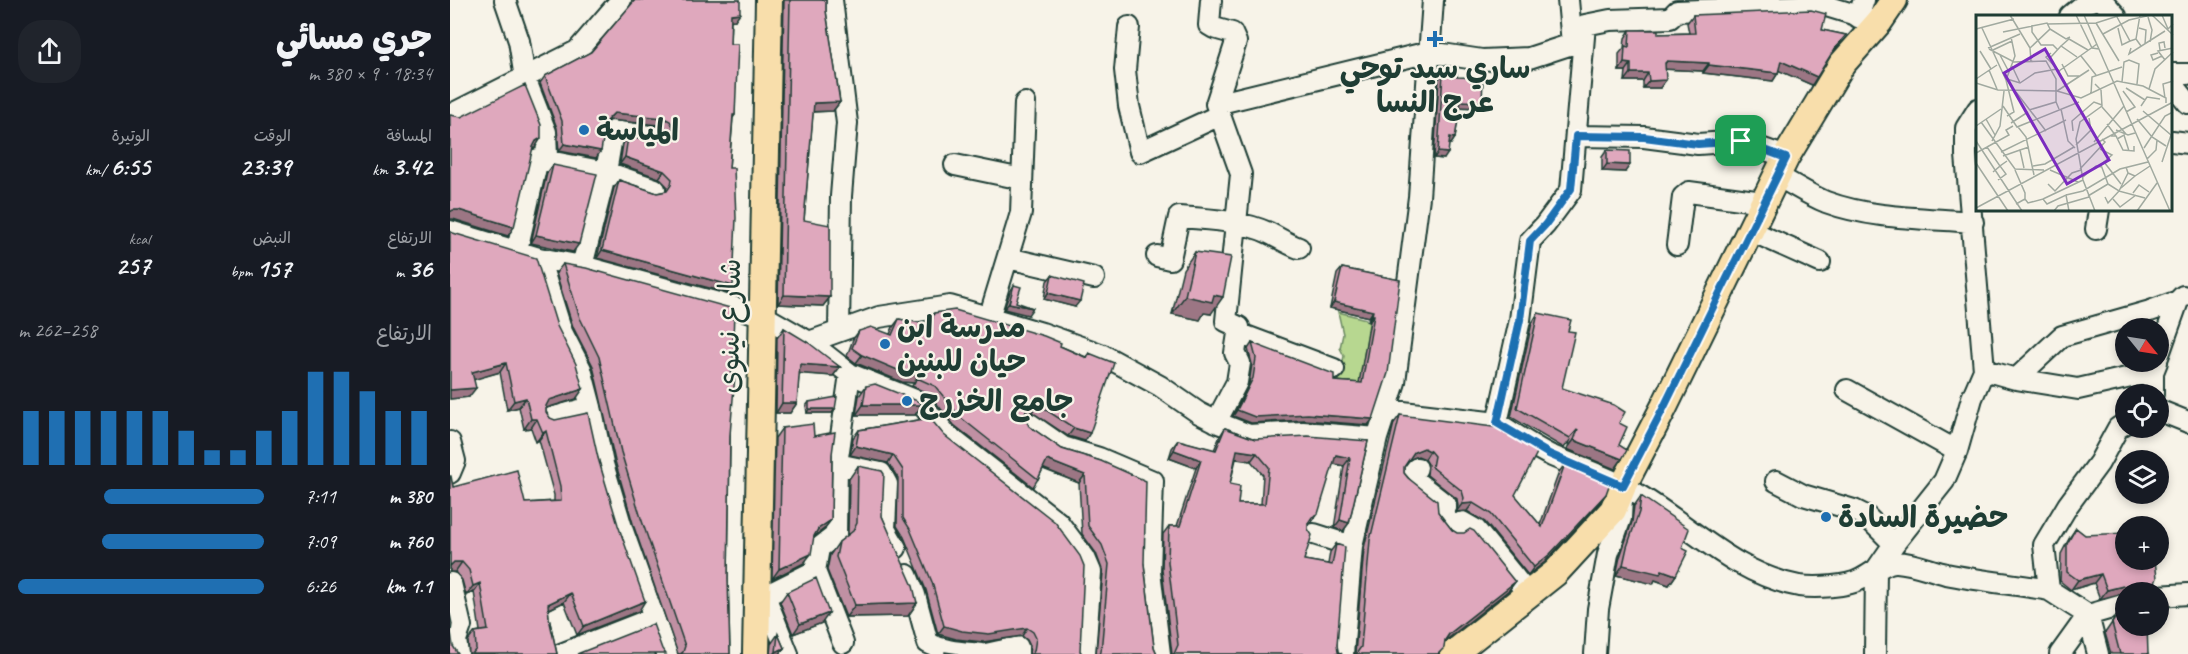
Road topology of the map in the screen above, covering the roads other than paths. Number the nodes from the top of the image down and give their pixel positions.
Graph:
1 (505, 0) edge
2 (621, 0) edge
3 (769, 0) edge
4 (832, 0) edge
5 (1212, 0) edge
6 (1433, 0) edge
7 (1568, 0) edge
8 (1894, 0) edge
9 (2095, 0) edge
10 (2102, 0) edge
11 (1867, 13) edge
12 (2071, 15) edge
13 (2115, 15) edge
14 (1585, 25) junction
15 (1129, 27) dead end
16 (1572, 44) junction
17 (1429, 52) junction
18 (525, 78) junction
19 (2173, 84) edge
20 (1025, 103) dead end
21 (2188, 103) edge
22 (1218, 109) junction
23 (450, 114) edge
24 (1972, 128) edge
25 (1576, 136) junction
26 (657, 137) dead end
27 (2173, 141) edge
28 (2188, 143) edge
29 (538, 159) junction
30 (955, 165) dead end
31 (1782, 166) junction
32 (606, 172) junction
33 (1022, 179) junction
34 (655, 189) dead end
35 (1763, 202) junction
36 (1973, 222) junction
37 (1235, 224) junction
38 (1749, 230) junction
39 (450, 231) edge
40 (1677, 245) dead end
41 (1299, 248) dead end
42 (517, 250) junction
43 (1157, 256) dead end
44 (539, 258) junction
45 (1008, 258) junction
46 (1820, 262) dead end
47 (582, 266) junction
48 (1094, 278) dead end
49 (2183, 297) edge
50 (762, 315) junction
51 (989, 318) junction
52 (839, 331) junction
53 (2169, 331) edge
54 (1238, 333) junction
55 (809, 342) junction
56 (1334, 369) dead end
57 (1984, 370) junction
58 (2129, 372) edge
59 (850, 374) junction
60 (2016, 379) junction
61 (1847, 390) dead end
62 (591, 407) junction
63 (1386, 410) junction
64 (2169, 414) edge
65 (551, 418) edge
66 (1216, 422) junction
67 (2188, 422) edge
68 (1497, 423) junction
69 (1030, 424) edge
70 (2115, 434) edge
71 (1377, 438) junction
72 (450, 442) edge
73 (1957, 451) junction
74 (837, 464) junction
75 (1417, 468) dead end
76 (450, 472) edge
77 (1776, 481) dead end
78 (1623, 486) junction
79 (1314, 534) edge
80 (1894, 544) junction
81 (1352, 546) junction
82 (1876, 570) junction
83 (815, 571) junction
84 (450, 582) edge
85 (2049, 590) junction
86 (761, 594) junction
87 (2188, 594) edge
88 (1529, 595) junction
89 (2169, 595) edge
90 (2115, 607) edge
91 (2088, 615) junction
92 (653, 618) junction
93 (843, 643) dead end
94 (1344, 653) edge
95 (458, 654) edge
96 (561, 654) edge
97 (667, 654) edge
98 (756, 654) edge
99 (788, 654) edge
100 (981, 654) edge
101 (986, 654) edge
102 (1018, 654) edge
103 (1085, 654) edge
104 (1160, 654) edge
105 (1453, 654) edge
106 (1595, 654) edge
107 (1875, 654) edge
108 (2060, 654) edge
109 (2098, 654) edge

1 - 18 street
2 - 18 street
3 - 50 main road, شارع نينوى
4 - 52 street
5 - 22 street
6 - 17 street
7 - 16 street
8 - 11 main road
9 - 12 street
10 - 13 street
11 - 14 street
11 - 31 main road
14 - 16 street
14 - 25 street
15 - 22 street
16 - 17 street
17 - 22 street
17 - 63 street
18 - 23 street
18 - 29 street
19 - 21 street
20 - 33 street
22 - 37 street
24 - 36 street
25 - 31 street
25 - 68 street
26 - 32 street
27 - 28 street
29 - 32 street
29 - 42 street
30 - 33 street
31 - 35 main road
31 - 36 street
32 - 34 street
32 - 47 street
33 - 45 street
35 - 38 main road
35 - 40 street
36 - 57 street
37 - 41 street
37 - 43 street
37 - 54 street
38 - 46 street
38 - 78 main road
39 - 42 street
42 - 44 street
44 - 47 street
44 - 62 street
45 - 48 street
45 - 51 street
47 - 50 street
49 - 53 street
49 - 60 street
50 - 55 street
50 - 86 main road, شارع نينوى
51 - 52 street
51 - 66 street
52 - 55 street
54 - 56 street
54 - 66 street
55 - 59 street
57 - 60 street
57 - 73 street
58 - 60 street
59 - 74 street
59 - 103 street
61 - 73 street
62 - 65 street
62 - 92 street
63 - 68 street
63 - 71 street
64 - 67 street
66 - 71 street
68 - 78 street
69 - 104 street
70 - 85 street
71 - 81 street
72 - 76 street
73 - 80 street
74 - 83 street
74 - 100 street
75 - 88 street
77 - 80 street
78 - 82 street
78 - 88 main road
78 - 106 street
79 - 81 street
80 - 82 street
81 - 94 street
82 - 85 street
82 - 107 street
83 - 86 street
83 - 93 street
84 - 95 street
85 - 91 street
86 - 98 main road, شارع نينوى
86 - 99 street
87 - 89 street
88 - 105 main road
90 - 91 street
91 - 108 street
91 - 109 street
92 - 96 street
92 - 97 street
101 - 102 street

